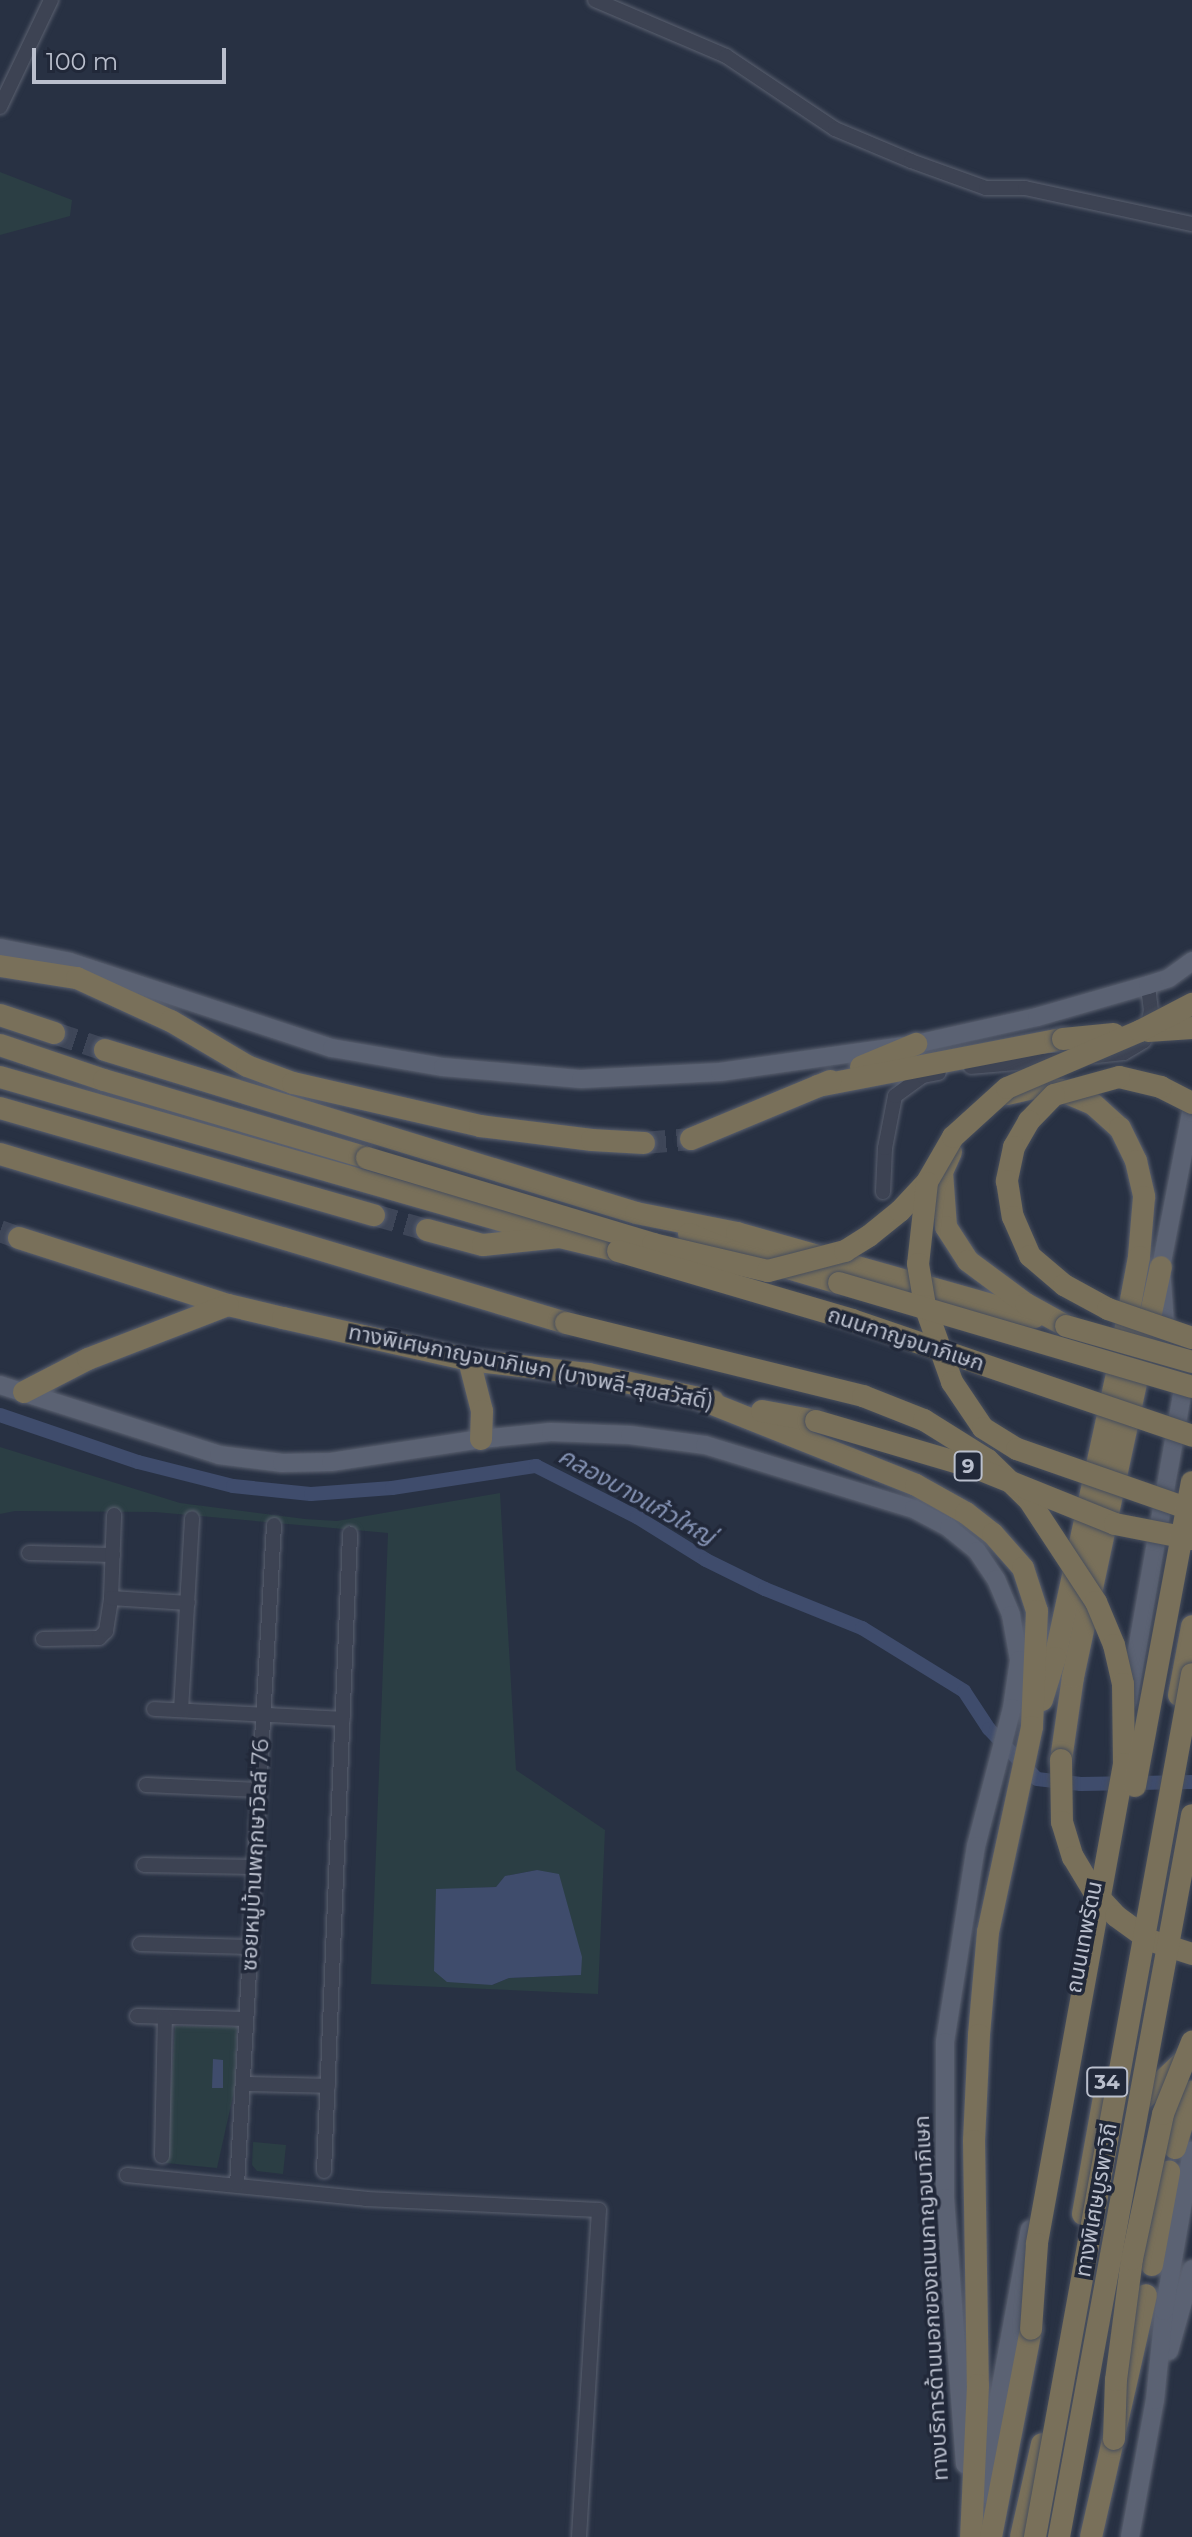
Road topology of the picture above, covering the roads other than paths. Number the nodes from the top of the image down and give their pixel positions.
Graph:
1 (51, 0) edge
2 (595, 0) edge
3 (0, 107) edge
4 (1192, 224) edge
5 (0, 948) edge
6 (1192, 961) edge
7 (0, 966) edge
8 (1148, 985) junction
9 (1192, 1004) edge
10 (0, 1015) edge
11 (1192, 1028) edge
12 (54, 1033) tunnel mouth
13 (916, 1044) junction
14 (0, 1045) edge
15 (105, 1050) tunnel mouth
16 (0, 1077) edge
17 (818, 1086) junction
18 (1192, 1106) edge
19 (0, 1108) edge
20 (691, 1139) tunnel mouth
21 (644, 1143) tunnel mouth
22 (0, 1154) edge
23 (927, 1182) junction
24 (883, 1192) dead end
25 (374, 1215) tunnel mouth
26 (427, 1230) tunnel mouth
27 (560, 1237) junction
28 (19, 1238) tunnel mouth
29 (1161, 1267) junction
30 (841, 1273) junction
31 (228, 1305) junction
32 (1066, 1326) junction
33 (1192, 1338) edge
34 (469, 1360) junction
35 (1192, 1362) edge
36 (0, 1385) edge
37 (1192, 1387) edge
38 (24, 1392) junction
39 (700, 1399) junction
40 (1182, 1437) edge
41 (481, 1439) junction
42 (1192, 1482) edge
43 (1192, 1510) edge
44 (114, 1515) dead end
45 (192, 1518) dead end
46 (1115, 1524) junction
47 (274, 1525) dead end
48 (350, 1534) dead end
49 (1192, 1539) edge
50 (29, 1553) dead end
51 (113, 1555) junction
52 (1192, 1557) edge
53 (111, 1598) junction
54 (188, 1603) junction
55 (1192, 1626) edge
56 (43, 1639) dead end
57 (1192, 1674) edge
58 (154, 1709) dead end
59 (181, 1710) junction
60 (263, 1715) junction
61 (343, 1719) junction
62 (1032, 1727) junction
63 (146, 1785) dead end
64 (259, 1790) junction
65 (1192, 1815) edge
66 (1192, 1838) edge
67 (144, 1865) dead end
68 (255, 1867) junction
69 (140, 1944) dead end
70 (250, 1947) junction
71 (1192, 1954) edge
72 (137, 2016) dead end
73 (165, 2017) junction
74 (246, 2019) junction
75 (1192, 2042) edge
76 (1192, 2053) edge
77 (243, 2084) junction
78 (328, 2086) junction
79 (1192, 2092) edge
80 (1144, 2098) junction
81 (1183, 2149) edge
82 (162, 2156) dead end
83 (324, 2171) dead end
84 (1169, 2172) dead end
85 (127, 2175) dead end
86 (237, 2185) junction
87 (1152, 2265) dead end
88 (1192, 2269) edge
89 (1146, 2295) dead end
90 (1031, 2329) junction
91 (1155, 2400) junction
92 (1114, 2439) junction
93 (579, 2537) edge
94 (971, 2537) edge
95 (991, 2537) edge
96 (1021, 2537) edge
97 (1035, 2537) edge
98 (1062, 2537) edge
99 (1091, 2537) edge
100 (1130, 2537) edge

1 - 3 street
2 - 4 street
5 - 13 main road
6 - 8 main road
7 - 21 highway
8 - 13 main road
8 - 24 street
9 - 23 highway, bridge
10 - 12 highway
11 - 17 highway, bridge
13 - 17 highway
14 - 23 highway, bridge
15 - 30 highway
16 - 27 highway
17 - 20 highway
18 - 29 main road
18 - 33 highway, bridge
19 - 25 highway
22 - 90 highway, bridge
23 - 43 highway, bridge
26 - 27 highway
27 - 40 highway, ถนนกาญจนาภิเษก, bridge
28 - 31 highway, ทางพิเศษกาญจนาภิเษก (บางพลี-สุขสวัสดิ์)
29 - 40 main road
29 - 71 highway, bridge
30 - 32 highway
30 - 37 highway, bridge
31 - 34 highway, ทางพิเศษกาญจนาภิเษก (บางพลี-สุขสวัสดิ์)
31 - 38 highway
32 - 35 highway, bridge
32 - 62 highway
33 - 40 main road, ถนนเทพรัตน / 34
34 - 39 highway, ทางพิเศษกาญจนาภิเษก (บางพลี-สุขสวัสดิ์)
34 - 41 highway
36 - 38 main road, ทางบริการด้านนอกของถนนกาญจนาภิเษก
38 - 41 main road, ทางบริการด้านนอกของถนนกาญจนาภิเษก
39 - 46 highway, ทางพิเศษกาญจนาภิเษก (บางพลี-สุขสวัสดิ์) / 9, bridge
39 - 62 highway
40 - 94 main road, ถนนเทพรัตน / 34
41 - 94 main road, ทางบริการด้านนอกของถนนกาญจนาภิเษก
42 - 90 highway, bridge
44 - 51 street
45 - 54 street
46 - 49 highway, 9, bridge
46 - 52 highway, bridge
47 - 60 street, ซอยหมู่บ้านพฤกษาวิลล์ 76
48 - 61 street
50 - 51 street
51 - 53 street
53 - 54 street
53 - 56 street
54 - 59 street
55 - 96 highway, 34
57 - 97 highway, ทางพิเศษบูรพาวิถี, bridge
58 - 59 street
59 - 60 street
60 - 61 street
60 - 64 street, ซอยหมู่บ้านพฤกษาวิลล์ 76
61 - 78 street
62 - 94 highway
63 - 64 street
64 - 68 street, ซอยหมู่บ้านพฤกษาวิลล์ 76
65 - 98 highway, ทางพิเศษบูรพาวิถี, bridge
66 - 80 highway, 34
67 - 68 street
68 - 70 street, ซอยหมู่บ้านพฤกษาวิลล์ 76
69 - 70 street
70 - 74 street, ซอยหมู่บ้านพฤกษาวิลล์ 76
72 - 73 street
73 - 74 street
73 - 82 street
74 - 77 street, ซอยหมู่บ้านพฤกษาวิลล์ 76
75 - 92 highway, bridge
76 - 80 highway
77 - 78 street
77 - 86 street, ซอยหมู่บ้านพฤกษาวิลล์ 76
78 - 83 street
79 - 81 highway
80 - 98 highway, 34
81 - 91 main road
84 - 87 highway
85 - 86 street
86 - 93 street
88 - 91 main road
89 - 92 highway, bridge
90 - 95 highway
91 - 100 main road
92 - 99 highway

